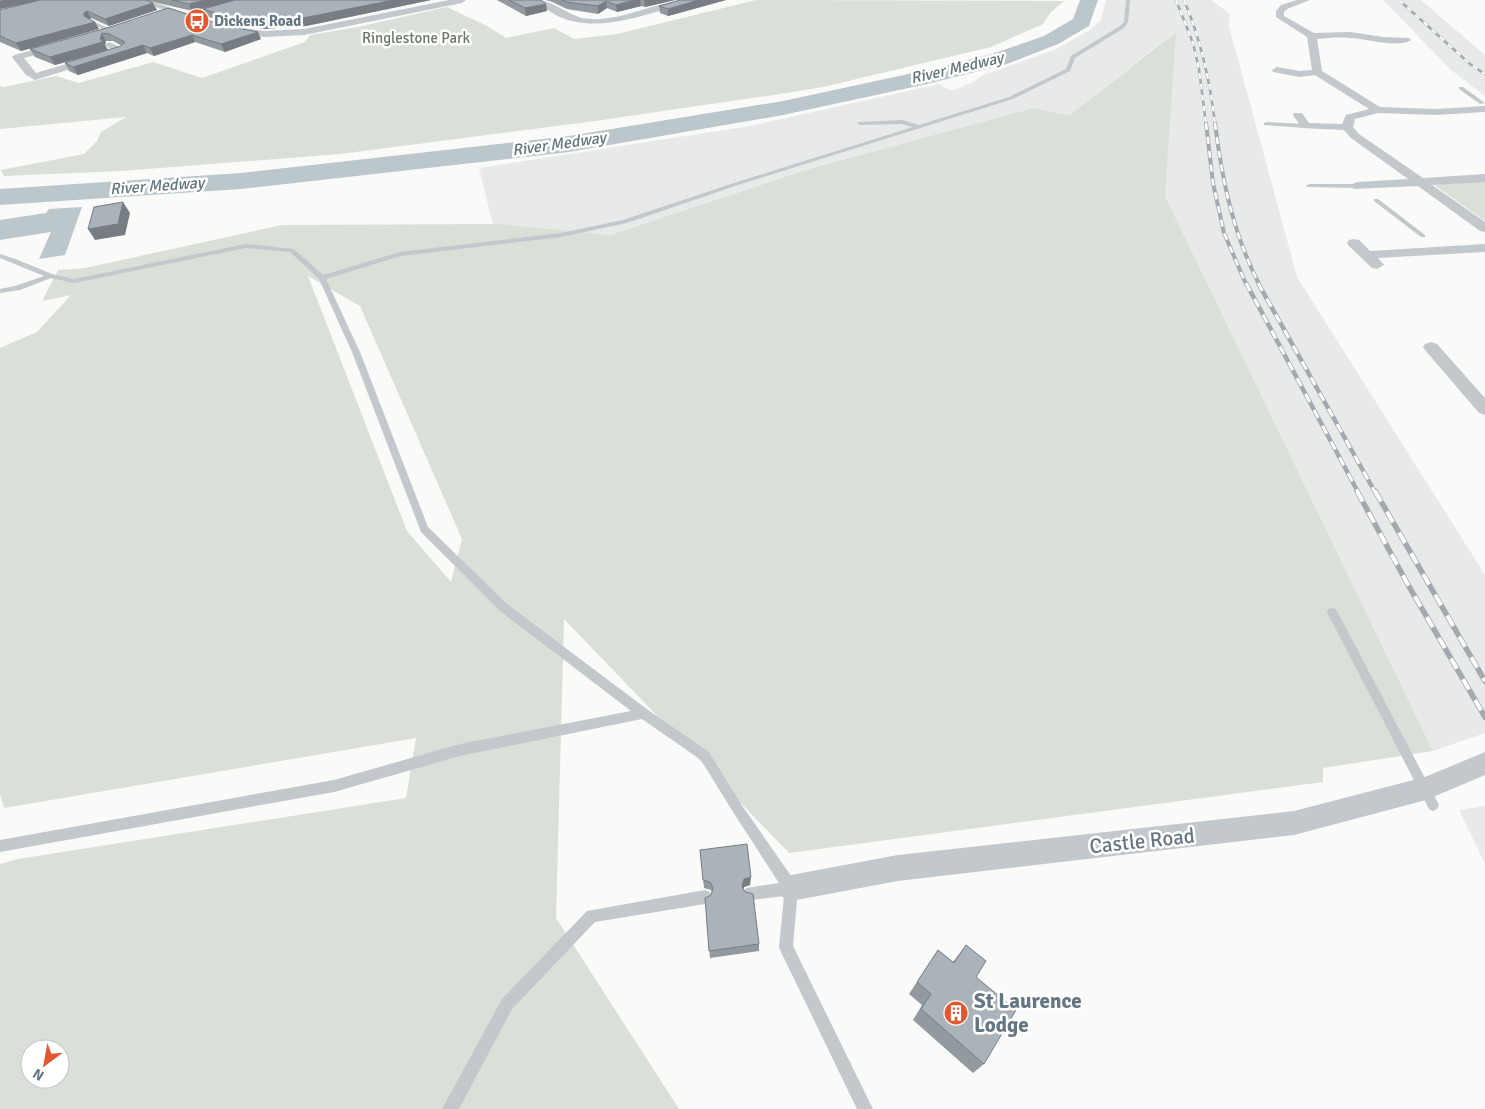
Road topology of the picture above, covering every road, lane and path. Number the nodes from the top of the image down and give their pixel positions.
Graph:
1 (140, 0) edge
2 (462, 0) edge
3 (540, 0) edge
4 (688, 0) edge
5 (1128, 0) edge
6 (1285, 0) edge
7 (1301, 2) edge
8 (170, 10) junction
9 (154, 15) edge
10 (196, 16) edge
11 (91, 21) edge
12 (121, 27) edge
13 (224, 27) edge
14 (110, 31) junction
15 (96, 35) edge
16 (1312, 36) junction
17 (1406, 40) dead end
18 (67, 44) edge
19 (109, 45) edge
20 (1277, 70) dead end
21 (1317, 72) junction
22 (1461, 88) dead end
23 (1484, 106) edge
24 (1378, 110) junction
25 (1298, 116) dead end
26 (860, 123) dead end
27 (1266, 124) dead end
28 (1306, 126) junction
29 (918, 127) junction
30 (1347, 127) junction
31 (1485, 178) edge
32 (1423, 183) junction
33 (1309, 186) dead end
34 (1358, 186) junction
35 (1376, 200) joint
36 (1485, 228) edge
37 (1423, 236) dead end
38 (1354, 243) dead end
39 (1485, 248) edge
40 (1367, 255) junction
41 (0, 256) edge
42 (1379, 266) dead end
43 (50, 276) junction
44 (322, 278) junction
45 (0, 291) edge
46 (1431, 347) dead end
47 (1482, 402) edge
48 (1332, 612) dead end
49 (644, 714) junction
50 (1476, 767) edge
51 (1429, 796) junction
52 (0, 846) edge
53 (791, 888) junction
54 (751, 893) edge
55 (705, 897) edge
56 (450, 1109) edge
57 (865, 1109) edge

1 - 8 street
2 - 13 street
3 - 4 street
5 - 29 lane
6 - 7 street
7 - 16 street
8 - 9 street
8 - 10 street
11 - 14 lane
12 - 14 street
14 - 15 street
16 - 17 street
16 - 21 street
18 - 19 street
20 - 21 street
21 - 24 street
22 - 23 lane
23 - 24 street
24 - 30 street
25 - 28 street
26 - 29 lane
27 - 28 lane
28 - 30 street
29 - 44 lane
30 - 32 street
31 - 32 street
32 - 34 street
32 - 36 street
33 - 34 lane
34 - 35 street
35 - 37 lane
38 - 40 street
39 - 40 street
40 - 42 street
41 - 43 lane
43 - 44 lane
43 - 45 lane
44 - 49 lane
46 - 47 street
48 - 51 lane
49 - 52 lane
49 - 53 lane
50 - 51 street, Castle Road
51 - 53 street, Castle Road
53 - 54 lane
53 - 57 lane
55 - 56 lane

